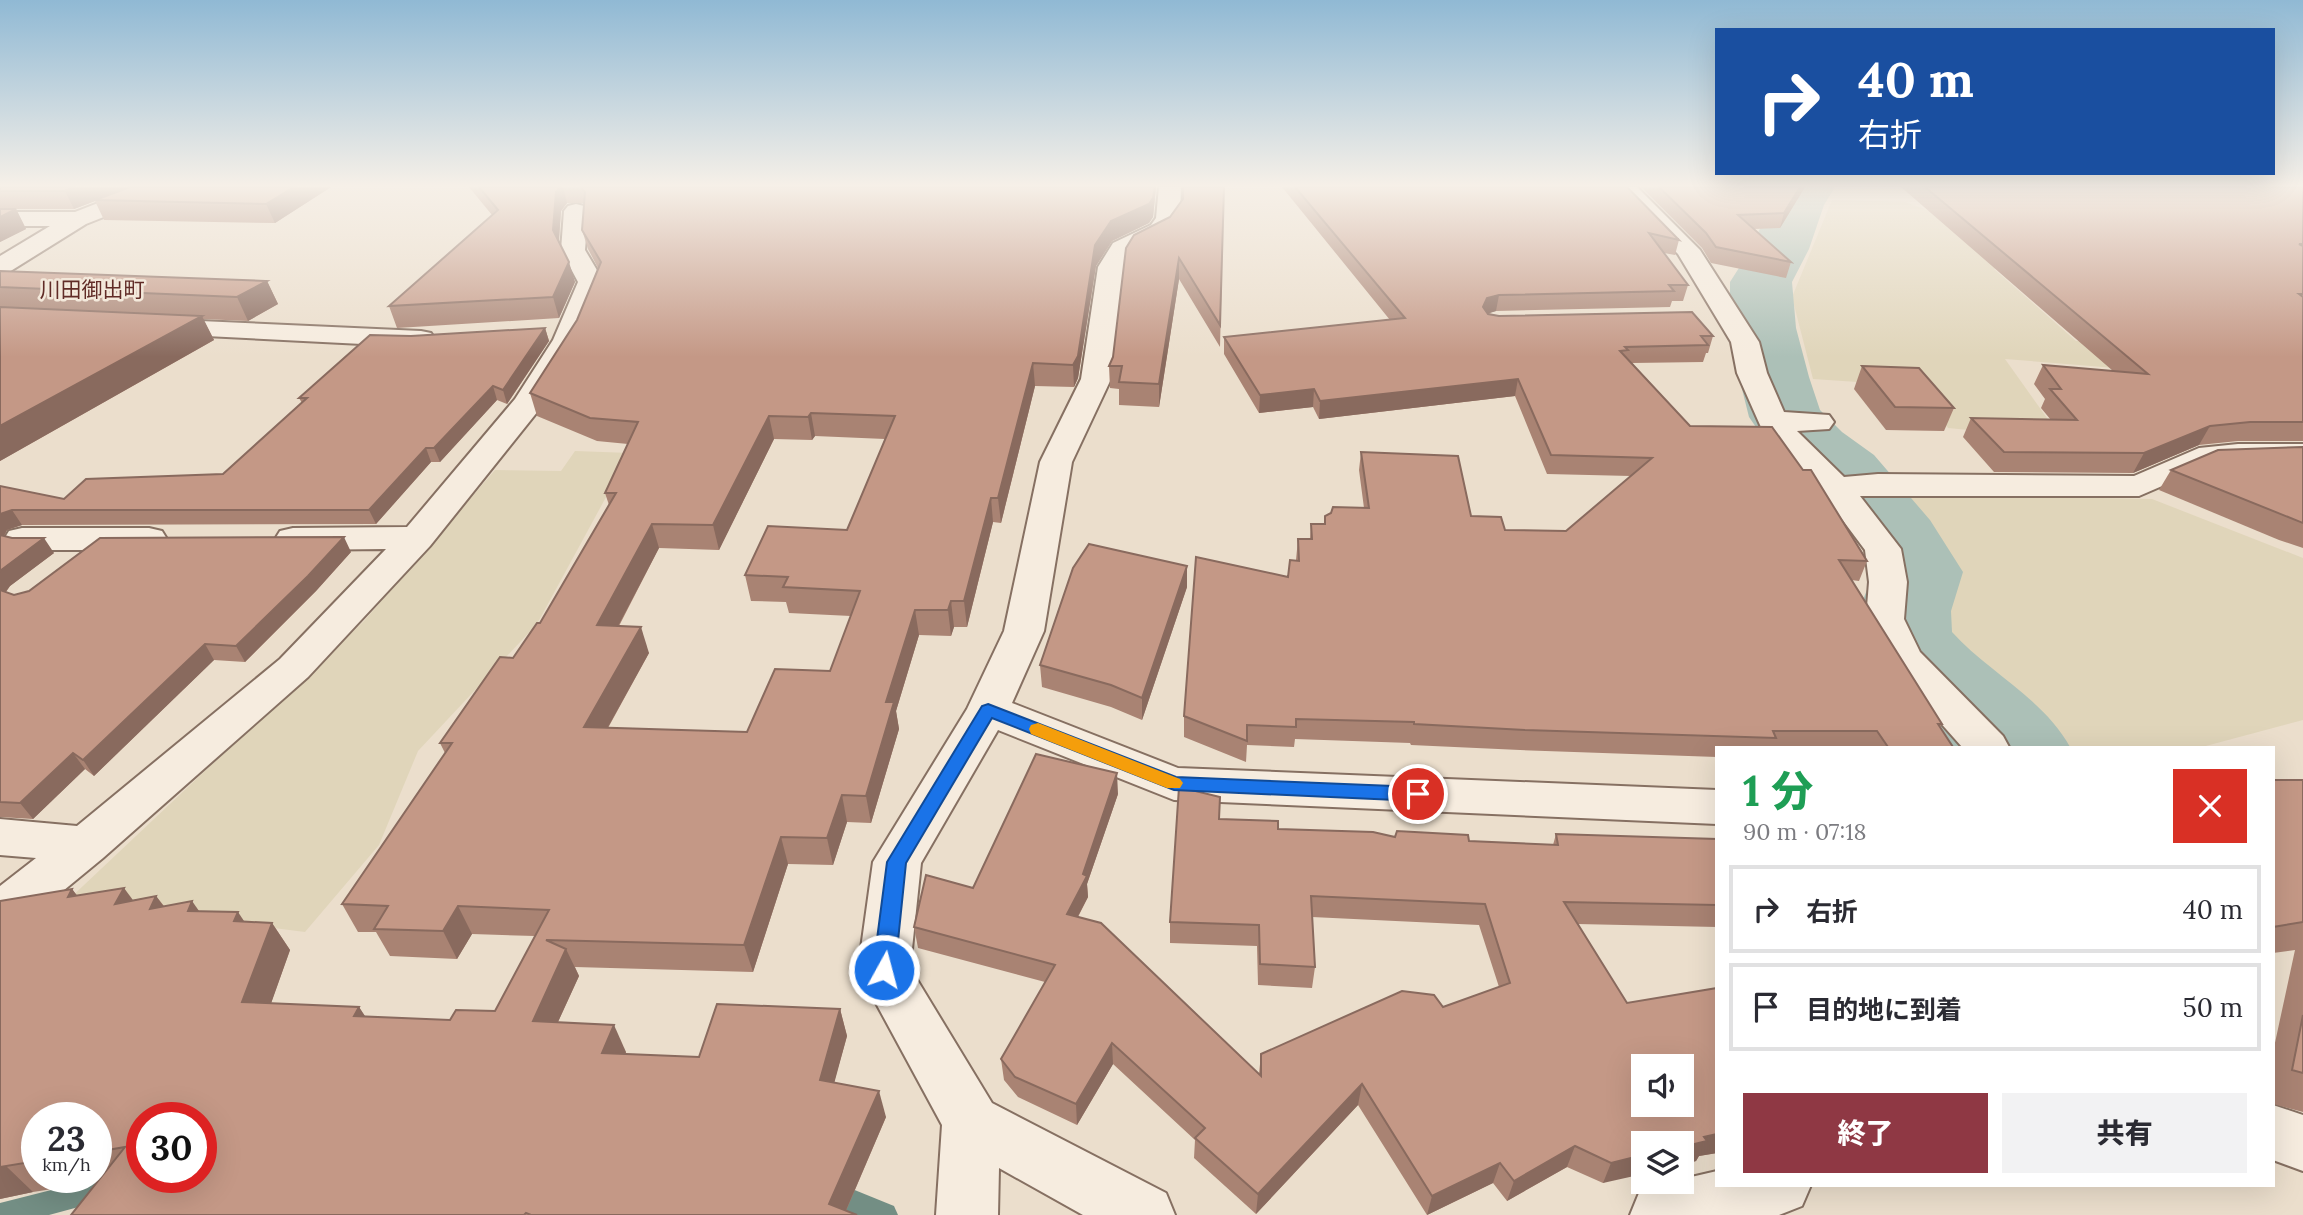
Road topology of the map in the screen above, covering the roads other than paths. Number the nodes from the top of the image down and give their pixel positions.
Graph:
1 (38, 244) edge
2 (573, 244) edge
3 (1131, 244) edge
4 (1682, 244) edge
5 (0, 267) edge
6 (125, 326) edge
7 (442, 337) edge
8 (1774, 421) junction
9 (1818, 422) dead end
10 (2303, 454) edge
11 (1836, 488) junction
12 (417, 538) junction
13 (22, 539) edge
14 (99, 539) junction
15 (182, 539) edge
16 (265, 539) edge
17 (57, 572) edge
18 (988, 710) junction
19 (1986, 746) edge
20 (1715, 807) edge
21 (0, 837) edge
22 (86, 845) junction
23 (0, 914) edge
24 (971, 1122) junction
25 (2275, 1133) edge
26 (2303, 1143) edge
27 (1773, 1187) edge
28 (967, 1215) edge
29 (1144, 1215) edge
30 (1661, 1215) edge

1 - 5 street
2 - 12 street
3 - 18 street
4 - 8 street
6 - 7 street
8 - 9 street
8 - 11 street
10 - 11 street
11 - 19 street
12 - 16 street
12 - 22 street
13 - 14 street
14 - 15 street
14 - 17 street
18 - 20 street
18 - 24 street
21 - 22 street
22 - 23 street
24 - 28 street
24 - 29 street
25 - 26 street
27 - 30 street

